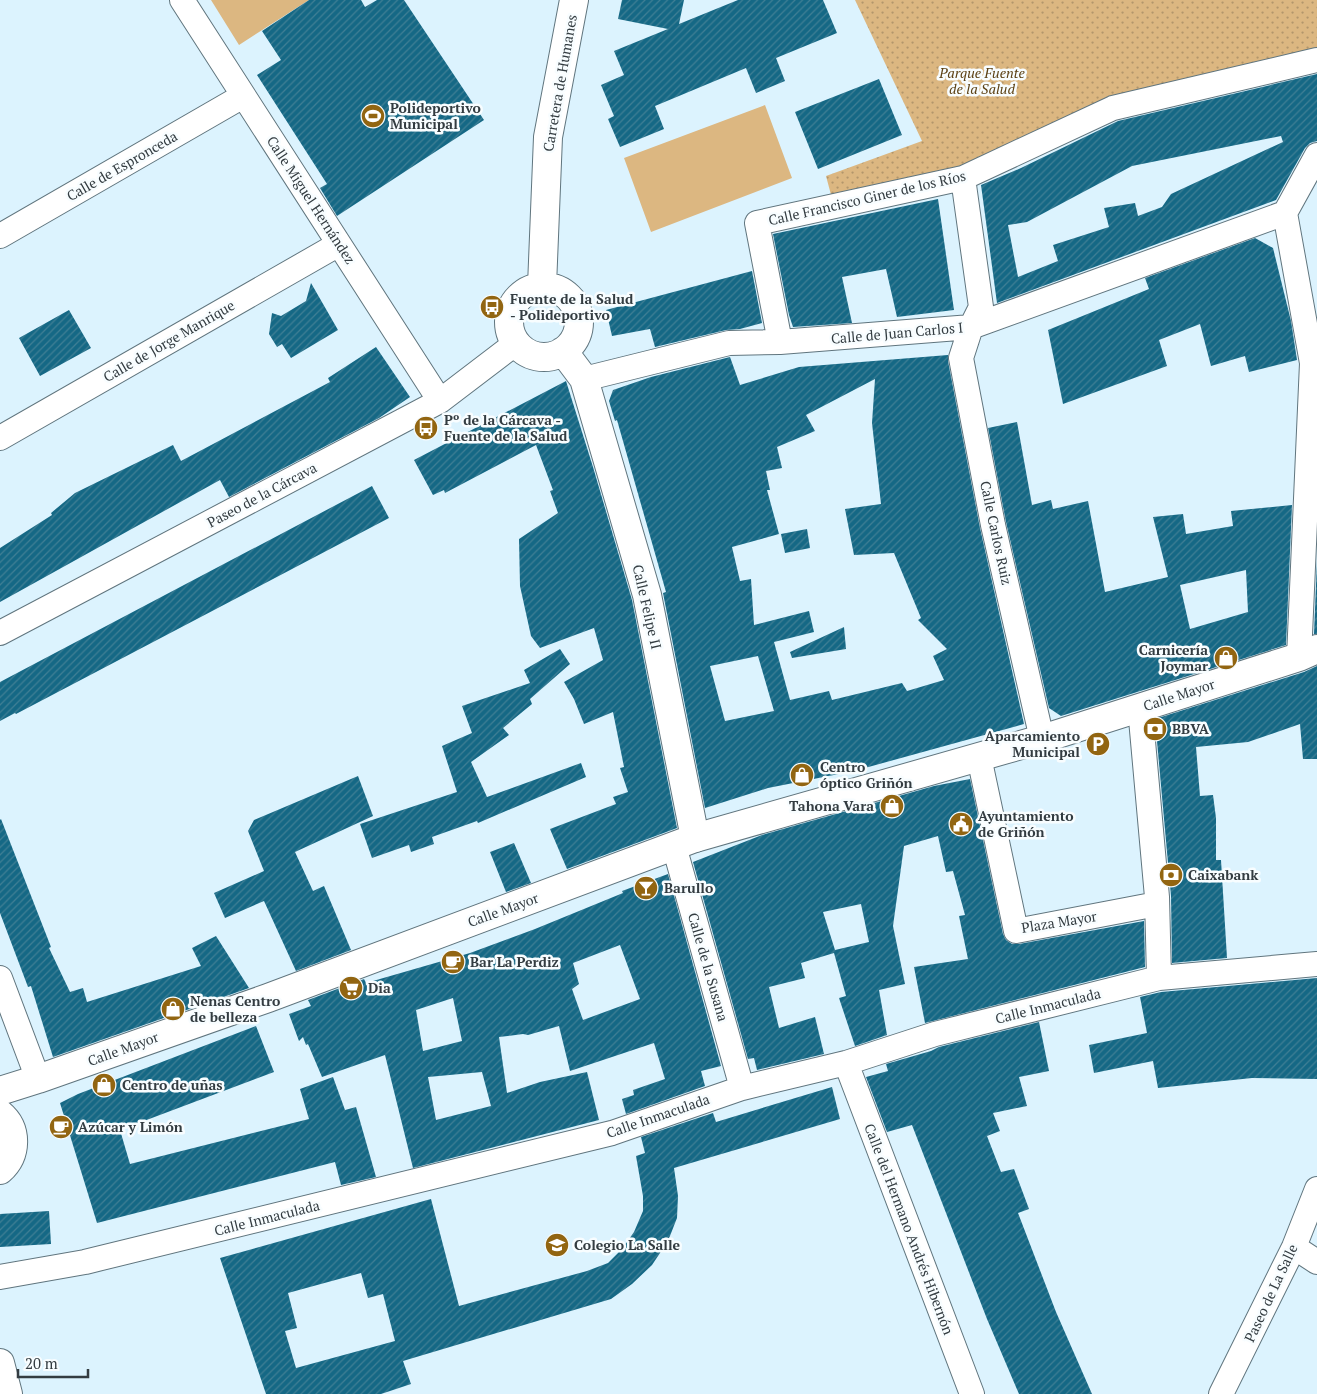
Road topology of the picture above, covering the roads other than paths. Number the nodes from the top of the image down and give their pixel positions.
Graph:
1 (182, 0) edge
2 (574, 0) edge
3 (1317, 60) edge
4 (243, 96) junction
5 (1317, 154) edge
6 (963, 178) junction
7 (1285, 214) junction
8 (0, 236) edge
9 (339, 244) junction
10 (1307, 275) edge
11 (542, 286) junction
12 (971, 327) junction
13 (780, 342) junction
14 (516, 343) junction
15 (563, 352) junction
16 (584, 379) junction
17 (440, 401) junction
18 (0, 438) edge
19 (0, 633) edge
20 (1308, 653) edge
21 (1133, 710) junction
22 (1042, 739) junction
23 (976, 757) junction
24 (685, 842) junction
25 (1157, 904) junction
26 (1317, 964) edge
27 (0, 978) edge
28 (1159, 978) junction
29 (846, 1063) junction
30 (38, 1079) junction
31 (742, 1088) junction
32 (0, 1091) edge
33 (7, 1124) edge
34 (0, 1170) edge
35 (1317, 1189) edge
36 (1294, 1246) junction
37 (1317, 1262) edge
38 (0, 1277) edge
39 (0, 1362) edge
40 (8, 1394) edge
41 (972, 1394) edge
42 (1221, 1394) edge

1 - 4 street, Calle Miguel Hernández
2 - 11 street, Carretera de Humanes
3 - 6 street, Calle Francisco Giner de los Ríos
4 - 8 street, Calle de Espronceda
4 - 9 street, Calle Miguel Hernández
5 - 7 street
6 - 12 street, Calle Carlos Ruiz
6 - 13 street, Calle Francisco Giner de los Ríos
7 - 10 street
7 - 12 street, Calle de Juan Carlos I
9 - 17 street, Calle Miguel Hernández
9 - 18 street, Calle de Jorge Manrique
10 - 20 street
11 - 14 street
11 - 15 street
12 - 13 street, Calle de Juan Carlos I
12 - 22 street, Calle Carlos Ruiz
13 - 16 street, Calle de Juan Carlos I
14 - 15 street
14 - 17 street, Paseo de la Cárcava
15 - 16 street
16 - 24 street, Calle Felipe II
17 - 19 street, Paseo de la Cárcava
20 - 21 street, Calle Mayor
21 - 22 street, Calle Mayor
21 - 25 street
22 - 23 street, Calle Mayor
23 - 24 street, Calle Mayor
23 - 25 street, Plaza Mayor
24 - 30 street, Calle Mayor
24 - 31 street, Calle de la Susana
25 - 28 street
26 - 28 street, Calle Inmaculada
27 - 30 street
28 - 29 street, Calle Inmaculada
29 - 31 street, Calle Inmaculada
29 - 41 street, Calle del Hermano Andrés Hibernón
30 - 32 street, Calle Mayor
30 - 33 street
31 - 38 street, Calle Inmaculada
33 - 34 street
35 - 36 street, Paseo de La Salle
36 - 37 street
36 - 42 street, Paseo de La Salle
39 - 40 street

